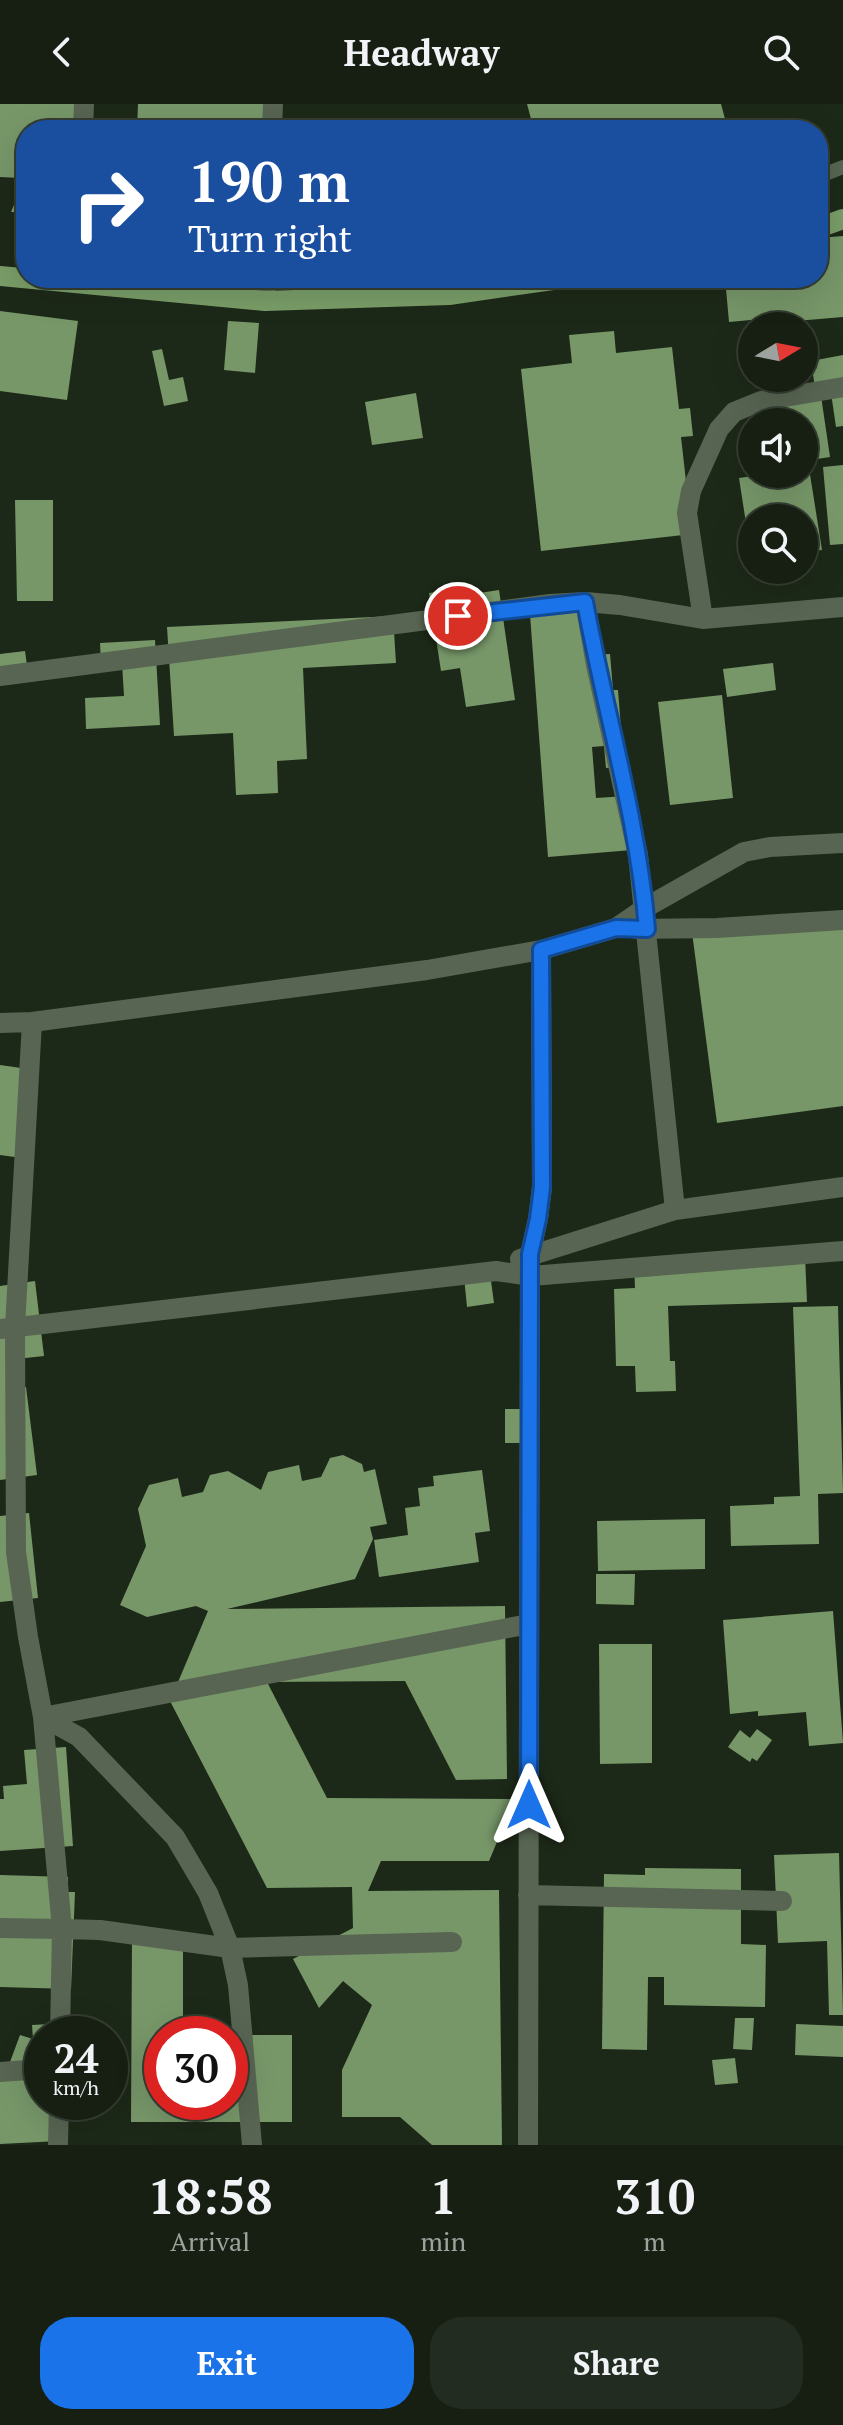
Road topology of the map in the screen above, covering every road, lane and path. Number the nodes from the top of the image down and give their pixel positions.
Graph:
1 (143, 288) edge
2 (266, 288) edge
3 (498, 288) edge
4 (265, 301) junction
5 (843, 387) edge
6 (585, 602) junction
7 (843, 607) edge
8 (703, 619) junction
9 (0, 676) edge
10 (843, 843) edge
11 (645, 908) junction
12 (843, 920) edge
13 (616, 928) junction
14 (647, 929) junction
15 (541, 950) junction
16 (32, 1022) junction
17 (0, 1023) edge
18 (843, 1187) edge
19 (675, 1210) junction
20 (843, 1251) edge
21 (530, 1254) junction
22 (496, 1271) junction
23 (531, 1276) junction
24 (7, 1328) edge
25 (8, 1552) edge
26 (529, 1624) junction
27 (43, 1717) junction
28 (528, 1895) junction
29 (782, 1901) dead end
30 (0, 1928) edge
31 (62, 1929) junction
32 (452, 1942) dead end
33 (230, 1948) junction
34 (60, 2016) edge
35 (24, 2070) edge
36 (0, 2072) edge
37 (59, 2120) edge
38 (58, 2145) edge
39 (252, 2145) edge
40 (528, 2145) edge

1 - 4 main road
2 - 4 street
3 - 4 main road
5 - 8 street
6 - 8 street
6 - 9 street
6 - 11 street
7 - 8 street
10 - 11 street
11 - 13 street
11 - 14 street
12 - 14 street
13 - 14 street
13 - 15 street
14 - 19 street
15 - 16 street
15 - 21 street
16 - 17 street
16 - 24 street
18 - 19 street
19 - 21 street
20 - 23 street
21 - 22 street
21 - 23 street
22 - 23 street
22 - 24 street
23 - 26 street
24 - 25 street
25 - 27 street
26 - 27 street
26 - 28 street
27 - 31 street
27 - 33 street
28 - 29 street
28 - 40 street
30 - 31 street
31 - 33 street
31 - 34 street
32 - 33 street
33 - 39 street
35 - 36 street
37 - 38 street

